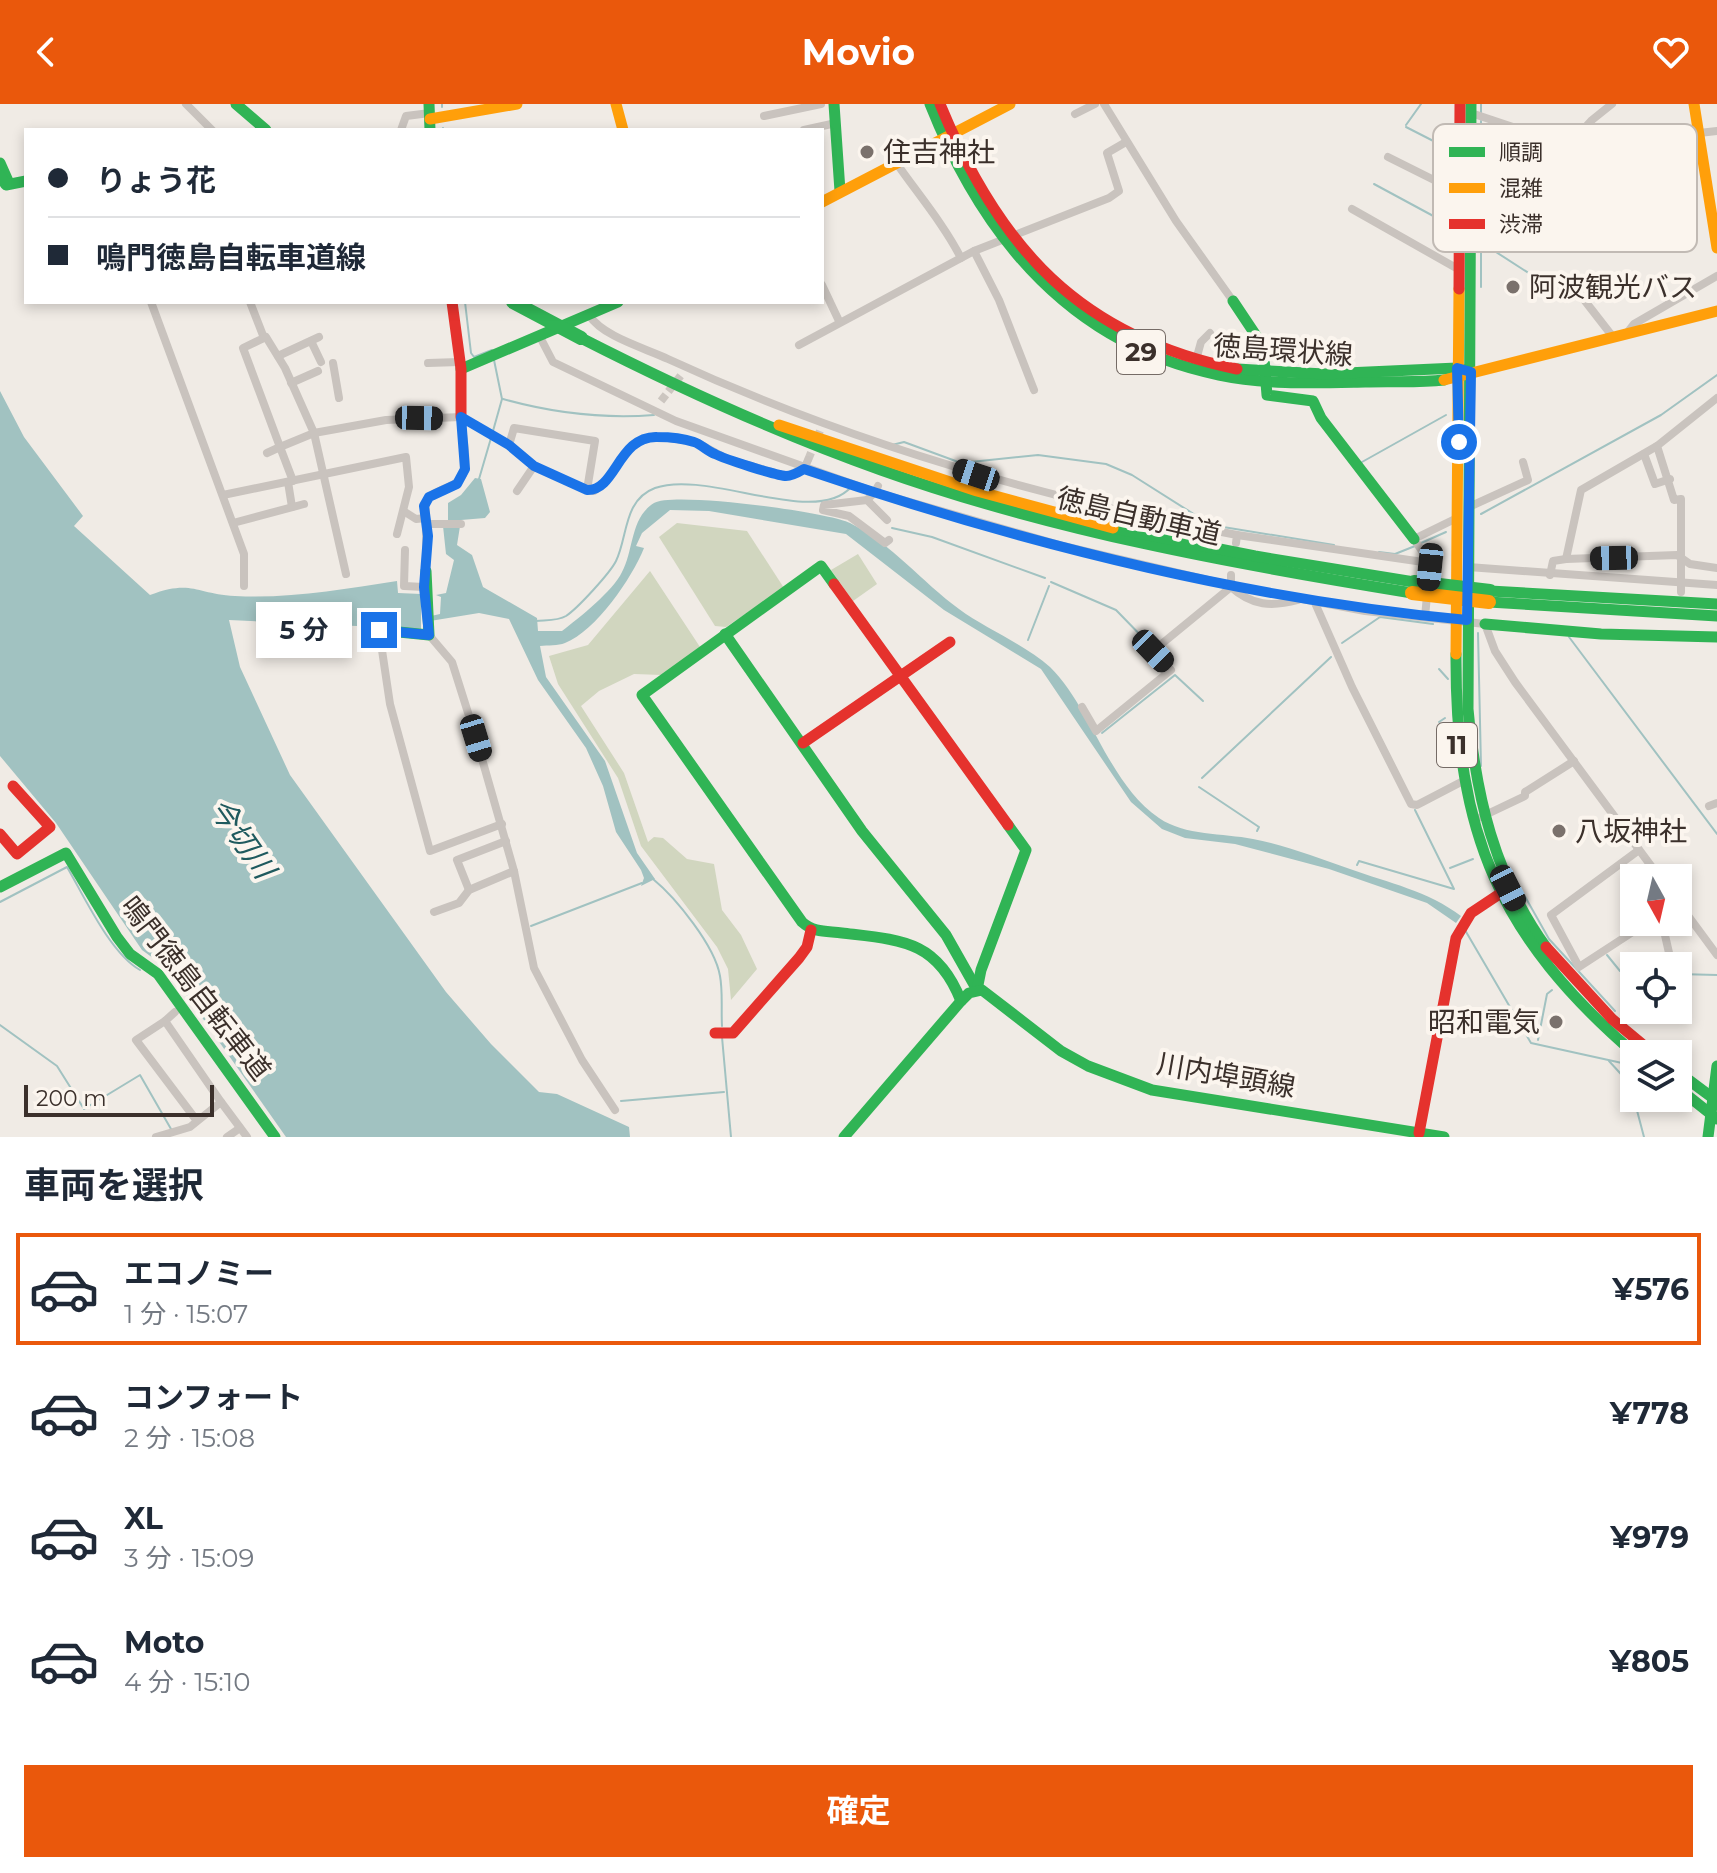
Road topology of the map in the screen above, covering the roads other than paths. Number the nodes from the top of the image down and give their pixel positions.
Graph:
1 (186, 104) edge
2 (236, 104) edge
3 (517, 104) edge
4 (616, 104) edge
5 (786, 104) edge
6 (834, 104) edge
7 (930, 104) edge
8 (940, 104) edge
9 (1010, 104) edge
10 (1095, 104) edge
11 (1104, 104) edge
12 (1612, 104) edge
13 (1694, 104) edge
14 (815, 105) edge
15 (1473, 110) edge
16 (779, 113) junction
17 (1075, 114) dead end
18 (430, 116) edge
19 (764, 116) dead end
20 (836, 123) junction
21 (1501, 124) edge
22 (1588, 124) edge
23 (210, 128) edge
24 (264, 128) edge
25 (402, 128) edge
26 (622, 128) edge
27 (813, 128) edge
28 (1717, 131) edge
29 (1699, 133) junction
30 (946, 136) junction
31 (1126, 142) junction
32 (1388, 157) dead end
33 (895, 161) junction
34 (0, 163) edge
35 (5, 180) edge
36 (1433, 180) edge
37 (840, 191) junction
38 (824, 201) edge
39 (1352, 209) dead end
40 (1004, 237) junction
41 (1717, 248) edge
42 (974, 251) junction
43 (1458, 252) edge
44 (1475, 252) edge
45 (961, 258) junction
46 (1458, 269) junction
47 (1717, 276) edge
48 (824, 289) edge
49 (1233, 301) joint
50 (1585, 301) dead end
51 (152, 304) edge
52 (251, 304) edge
53 (452, 304) edge
54 (517, 304) edge
55 (612, 304) edge
56 (1717, 311) edge
57 (589, 315) junction
58 (839, 321) junction
59 (1210, 333) dead end
60 (1619, 335) junction
61 (540, 337) junction
62 (264, 338) junction
63 (799, 345) dead end
64 (278, 356) junction
65 (1196, 360) junction
66 (333, 363) dead end
67 (428, 363) dead end
68 (460, 366) junction
69 (1462, 373) junction
70 (1264, 376) junction
71 (291, 383) junction
72 (1034, 390) dead end
73 (339, 398) dead end
74 (1717, 398) edge
75 (661, 401) tunnel mouth
76 (653, 411) junction
77 (461, 417) junction
78 (314, 433) junction
79 (509, 445) junction
80 (1657, 446) junction
81 (280, 447) junction
82 (267, 453) dead end
83 (1644, 454) junction
84 (808, 460) tunnel mouth
85 (1523, 462) dead end
86 (534, 466) junction
87 (804, 469) junction
88 (323, 474) junction
89 (1670, 479) junction
90 (291, 481) junction
91 (874, 489) junction
92 (587, 490) junction
93 (517, 491) dead end
94 (223, 495) junction
95 (867, 500) junction
96 (304, 504) dead end
97 (292, 507) junction
98 (1469, 507) junction
99 (405, 512) junction
100 (1457, 518) junction
101 (887, 520) dead end
102 (427, 521) junction
103 (233, 523) junction
104 (461, 524) dead end
105 (397, 534) dead end
106 (1066, 536) dead end
107 (889, 540) dead end
108 (1417, 543) junction
109 (1063, 546) junction
110 (405, 550) dead end
111 (1681, 558) junction
112 (1566, 559) junction
113 (1430, 563) junction
114 (1468, 567) junction
115 (1717, 568) edge
116 (426, 571) joint
117 (346, 574) dead end
118 (1550, 575) junction
119 (1230, 583) junction
120 (1717, 585) edge
121 (244, 586) dead end
122 (424, 587) junction
123 (1681, 588) junction
124 (1490, 597) junction
125 (1315, 603) junction
126 (1717, 604) edge
127 (1717, 616) edge
128 (1425, 617) junction
129 (1462, 620) junction
130 (1485, 624) junction
131 (379, 630) joint
132 (725, 634) junction
133 (429, 635) junction
134 (1717, 637) edge
135 (950, 642) dead end
136 (901, 679) junction
137 (1082, 707) dead end
138 (803, 743) junction
139 (1574, 761) junction
140 (1468, 778) junction
141 (13, 786) dead end
142 (1481, 817) junction
143 (502, 824) junction
144 (0, 834) edge
145 (506, 841) junction
146 (1639, 850) junction
147 (1620, 864) edge
148 (1620, 864) edge
149 (1650, 864) edge
150 (514, 871) junction
151 (0, 887) edge
152 (469, 890) junction
153 (1503, 890) junction
154 (434, 912) dead end
155 (1692, 921) edge
156 (811, 930) junction
157 (1627, 936) edge
158 (1717, 955) edge
159 (977, 990) junction
160 (961, 1001) junction
161 (175, 1012) dead end
162 (165, 1021) junction
163 (715, 1033) dead end
164 (1636, 1040) edge
165 (1620, 1042) edge
166 (1717, 1066) edge
167 (1692, 1083) edge
168 (1692, 1093) edge
169 (1715, 1101) edge
170 (221, 1102) junction
171 (615, 1110) dead end
172 (194, 1124) junction
173 (240, 1128) junction
174 (1419, 1133) junction
175 (171, 1136) edge
176 (156, 1137) edge
177 (195, 1137) edge
178 (227, 1137) edge
179 (247, 1137) edge
180 (275, 1137) edge
181 (844, 1137) edge
182 (1444, 1137) edge
183 (1708, 1137) edge

1 - 23 street
2 - 24 main road
3 - 18 main road
4 - 26 main road
5 - 16 street
6 - 20 main road
7 - 30 main road, 徳島環状線 / 29
8 - 30 main road, 徳島環状線 / 29
9 - 30 main road
10 - 17 street
11 - 31 street
12 - 22 street
13 - 29 main road
14 - 16 street
15 - 21 street
16 - 19 street
18 - 25 street
20 - 27 street
20 - 37 main road
28 - 29 street
29 - 41 main road
30 - 33 main road
30 - 40 main road, 徳島環状線 / 29
31 - 40 street
31 - 49 street
32 - 36 street
33 - 37 main road
33 - 45 street
34 - 35 main road
37 - 38 main road
39 - 46 street
40 - 42 street
40 - 65 main road, 徳島環状線 / 29
40 - 70 main road, 徳島環状線 / 29
42 - 45 street
42 - 72 street
43 - 46 main road, 11
44 - 69 main road, 11
45 - 58 street
46 - 69 main road, 11
47 - 60 street
48 - 58 street
49 - 70 main road
50 - 60 street
51 - 94 street
52 - 62 street
53 - 68 main road
54 - 124 main road, 徳島自動車道, bridge
55 - 57 main road
56 - 60 main road, 徳島環状線 / 29
57 - 61 main road
57 - 113 street
58 - 63 street
59 - 65 street
60 - 69 main road, 徳島環状線 / 29
61 - 68 main road
61 - 76 street
62 - 64 street
62 - 81 street
64 - 71 street
64 - 71 street
65 - 70 main road, 徳島環状線 / 29
66 - 73 street
67 - 68 street
68 - 77 main road
69 - 70 main road, 徳島環状線 / 29
69 - 98 main road, 11
69 - 100 main road, 11
70 - 108 main road
71 - 78 street
74 - 80 street
75 - 76 street
76 - 87 street
77 - 78 street
77 - 79 street
77 - 102 street
78 - 81 street
78 - 88 street
79 - 86 street
79 - 92 street
80 - 83 street
80 - 89 street
81 - 82 street
81 - 90 street
83 - 89 street
83 - 112 street
84 - 87 street
85 - 98 street
86 - 92 street
86 - 93 street
87 - 91 street
87 - 92 street
88 - 90 street
88 - 99 street
88 - 117 street
89 - 111 street
90 - 94 street
90 - 97 street
91 - 95 street
91 - 109 street
94 - 103 street
95 - 101 street
95 - 107 street
96 - 97 street
97 - 103 street
98 - 114 main road, 11
99 - 102 street
99 - 105 street
100 - 108 street
100 - 129 main road, 11
102 - 104 street
102 - 116 street
103 - 121 street
106 - 109 street
108 - 113 street
109 - 119 street
110 - 122 street
111 - 112 street
111 - 115 street
111 - 123 street
112 - 118 street
113 - 128 street
114 - 118 street
114 - 129 main road, 11
116 - 122 main road
118 - 123 street
119 - 125 street
119 - 137 street
120 - 123 street
122 - 133 main road
124 - 126 main road, 徳島自動車道
124 - 127 main road, 徳島自動車道
125 - 128 street
125 - 140 street
128 - 129 street
129 - 130 street
129 - 140 main road, 11
130 - 134 main road
130 - 139 street
131 - 133 main road
131 - 143 street
132 - 136 main road
132 - 138 main road
132 - 156 main road
133 - 143 street
135 - 136 main road
136 - 138 main road
136 - 159 main road
138 - 159 main road
139 - 142 street
139 - 146 street
140 - 142 main road, 11
140 - 153 main road, 11
141 - 144 main road
142 - 153 main road, 11
143 - 145 street
145 - 150 street
145 - 152 street
146 - 148 street
146 - 149 street
147 - 157 street
150 - 152 street
150 - 171 street
151 - 180 main road, 鳴門徳島自転車道
152 - 154 street
153 - 164 main road, 11
153 - 165 main road, 11
153 - 174 main road
155 - 158 street
156 - 160 main road
156 - 163 main road
159 - 160 main road
159 - 174 main road, 川内埠頭線
160 - 181 main road
161 - 162 street
162 - 170 street
162 - 172 street
166 - 169 main road
167 - 169 main road
168 - 169 main road
169 - 183 main road
170 - 172 street
170 - 173 street
172 - 175 street
172 - 177 street
173 - 178 street
173 - 179 street
174 - 182 main road, 川内埠頭線
175 - 176 street

